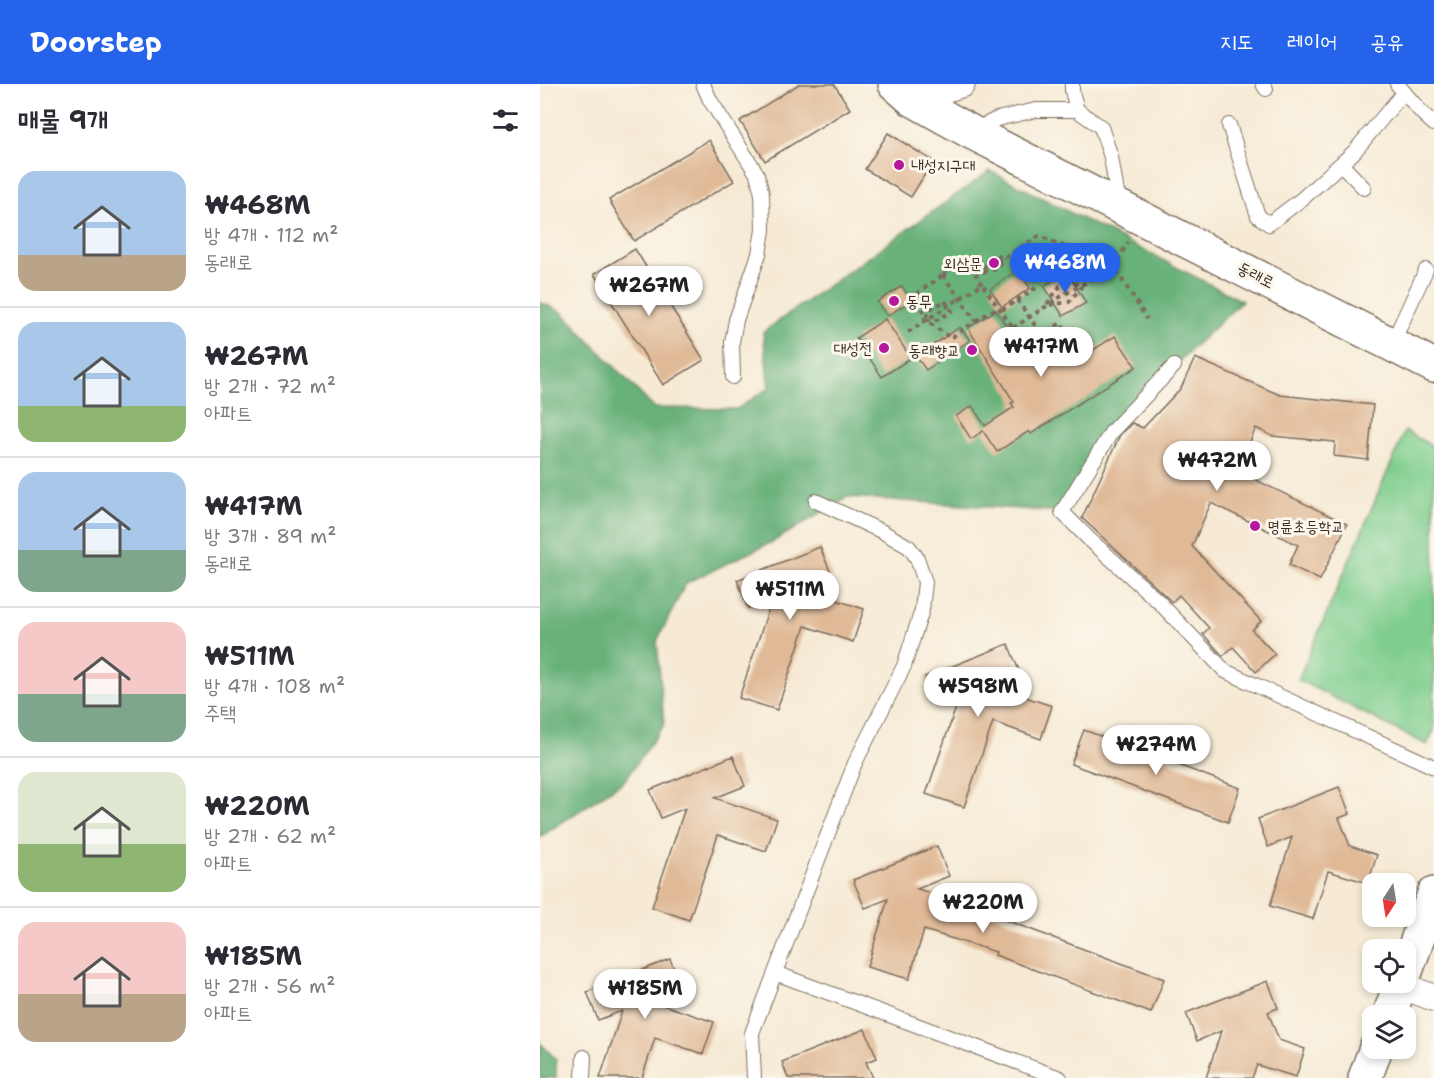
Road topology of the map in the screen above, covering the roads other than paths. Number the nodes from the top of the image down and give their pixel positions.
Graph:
1 (703, 84) edge
2 (961, 84) edge
3 (1072, 84) edge
4 (1400, 88) edge
5 (904, 92) edge
6 (1077, 111) junction
7 (1434, 124) edge
8 (1229, 125) dead end
9 (970, 132) junction
10 (1341, 164) junction
11 (1364, 188) dead end
12 (1119, 207) junction
13 (1426, 270) dead end
14 (1392, 344) junction
15 (1174, 366) dead end
16 (1434, 366) edge
17 (733, 377) dead end
18 (816, 501) dead end
19 (1434, 767) edge
20 (1434, 894) edge
21 (1416, 942) edge
22 (775, 973) junction
23 (1416, 988) edge
24 (1434, 998) edge
25 (584, 1058) dead end
26 (1372, 1059) edge
27 (583, 1078) edge
28 (754, 1078) edge
29 (1060, 1078) edge
30 (1365, 1078) edge

1 - 17 lane
2 - 5 street
3 - 6 lane
4 - 7 lane
4 - 10 lane
5 - 9 main road, 동래로
6 - 9 lane
6 - 12 lane
8 - 10 lane
9 - 12 main road, 동래로
10 - 11 lane
12 - 14 main road, 동래로
13 - 14 lane
14 - 16 main road, 동래로
15 - 19 lane
18 - 22 lane
20 - 21 main road
22 - 28 lane
22 - 29 lane
23 - 24 street
25 - 27 lane
26 - 30 main road

